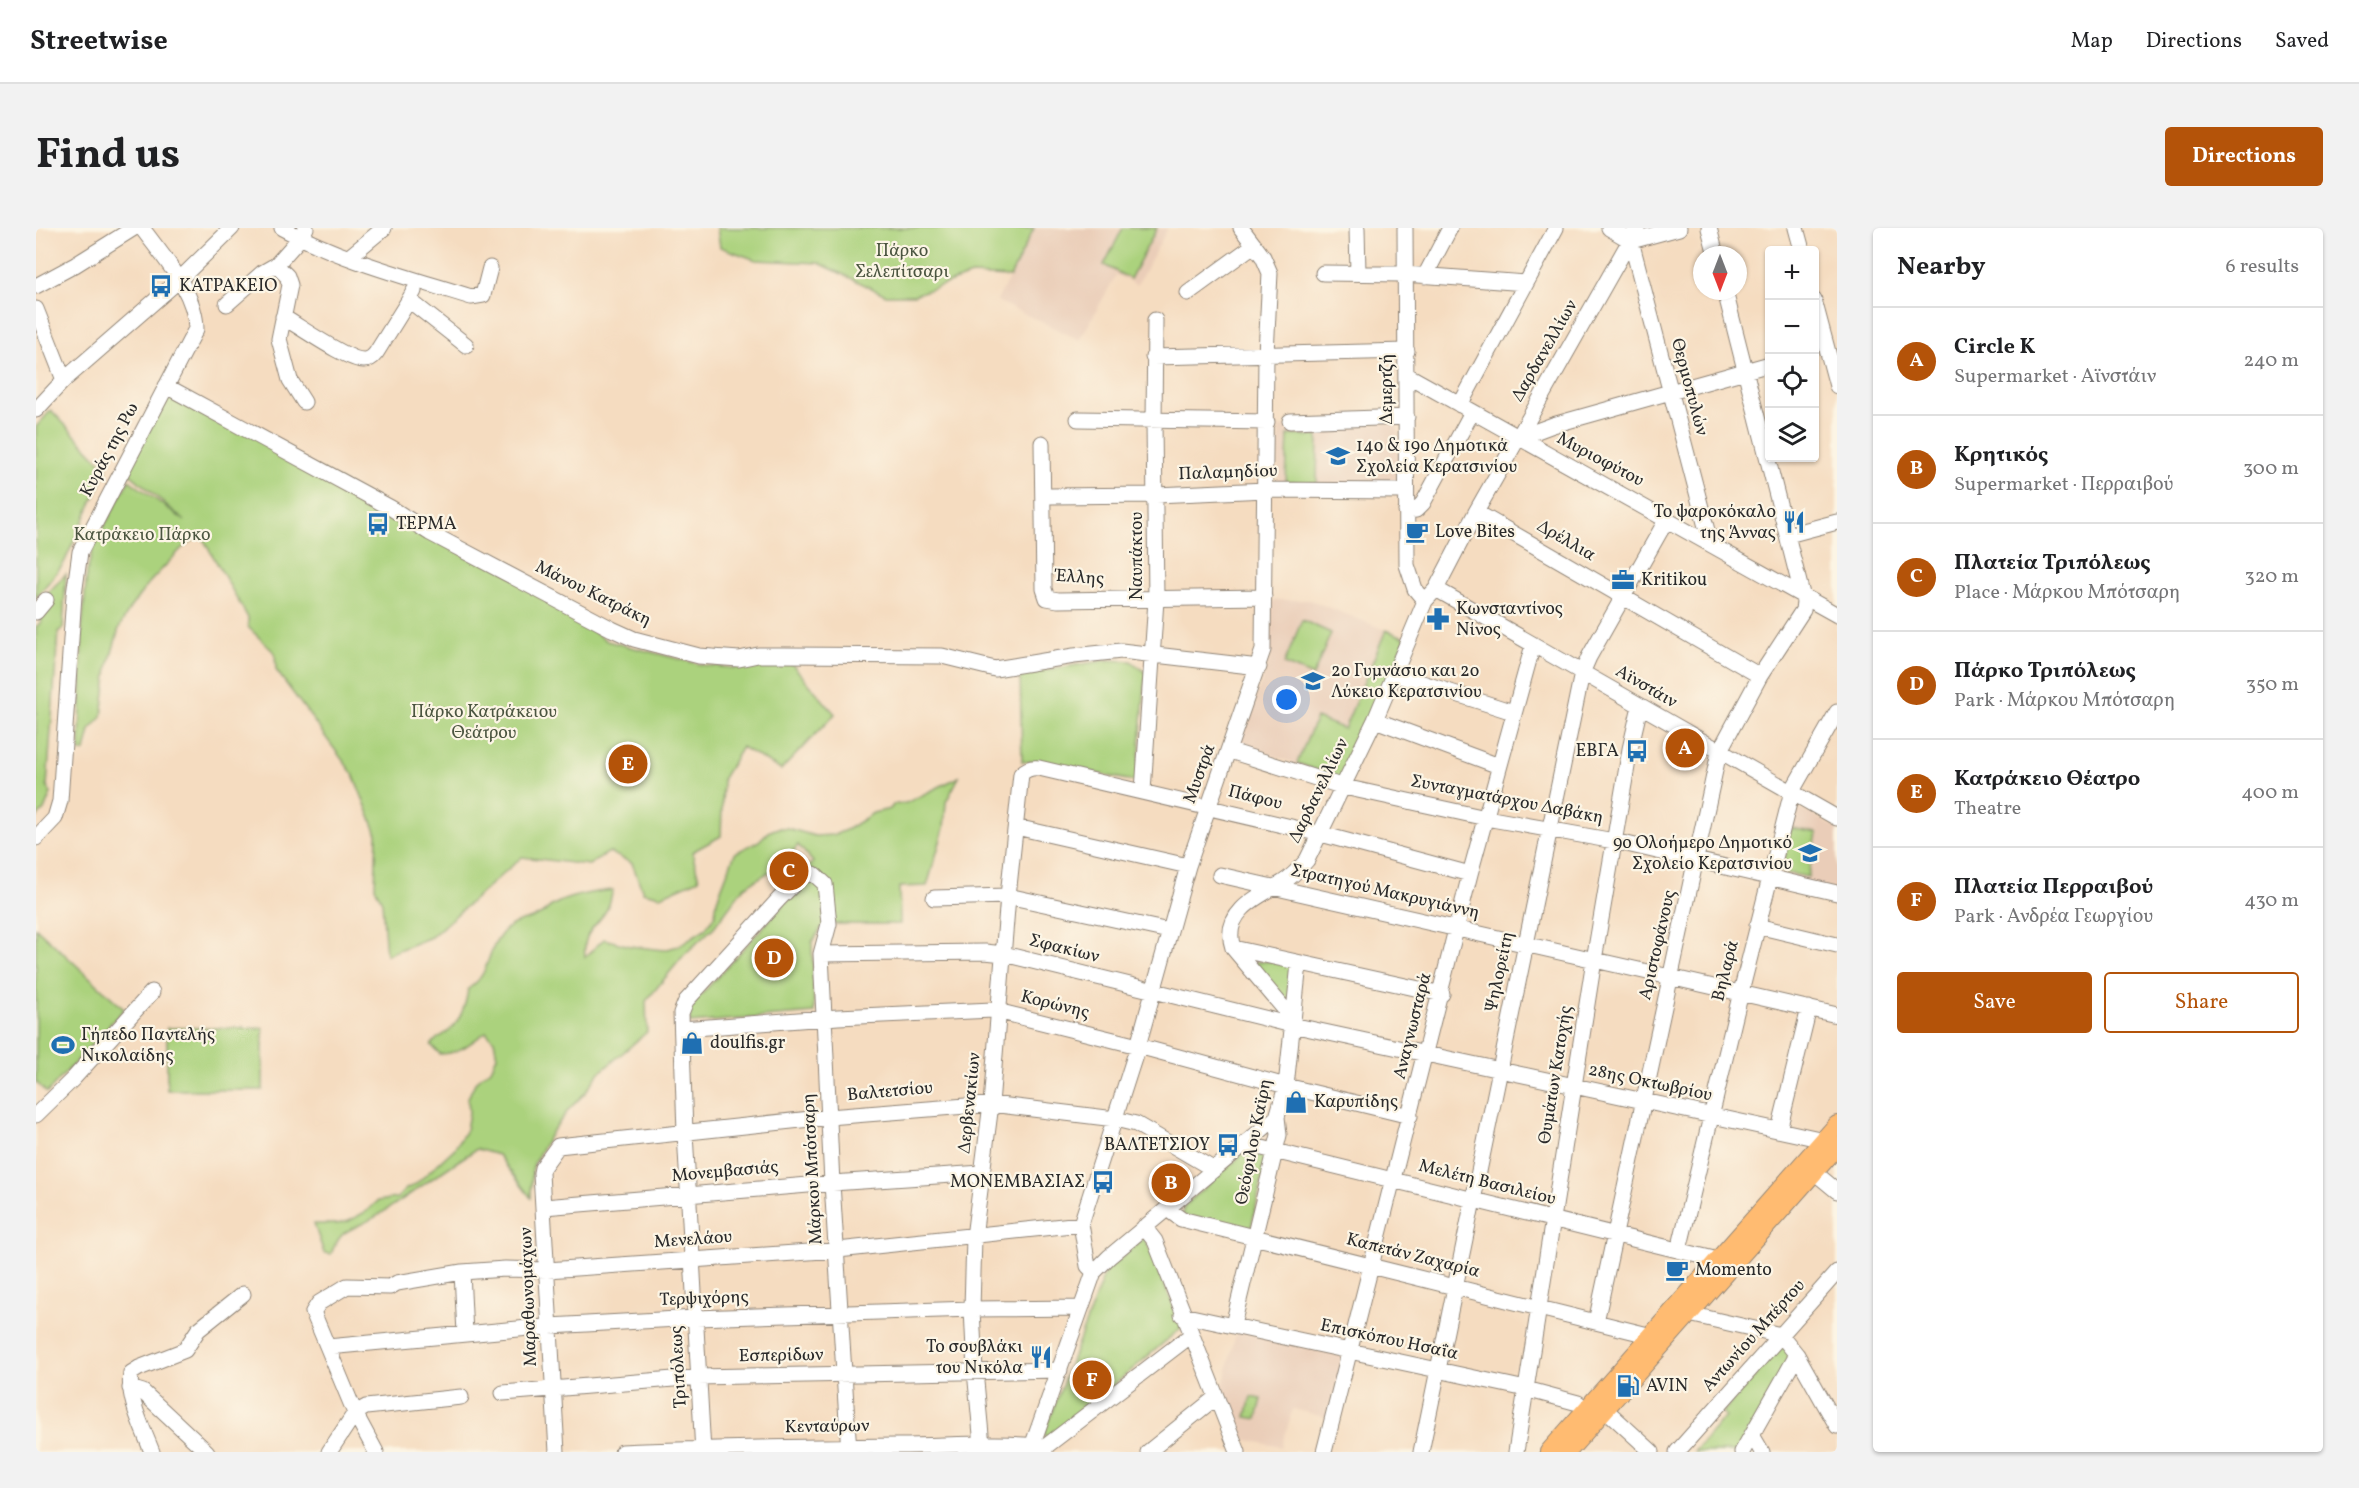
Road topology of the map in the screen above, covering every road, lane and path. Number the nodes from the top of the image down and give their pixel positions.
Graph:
1 (134, 228) edge
2 (142, 228) edge
3 (232, 228) edge
4 (282, 228) edge
5 (384, 228) edge
6 (1241, 228) edge
7 (1357, 228) edge
8 (1405, 228) edge
9 (1450, 228) edge
10 (1557, 228) edge
11 (1609, 228) edge
12 (1679, 228) edge
13 (1709, 228) edge
14 (1796, 228) edge
15 (303, 233) edge
16 (1634, 234) edge
17 (1254, 246) junction
18 (1714, 246) edge
19 (1801, 246) edge
20 (349, 257) junction
21 (276, 265) junction
22 (490, 268) dead end
23 (1323, 273) dead end
24 (1358, 273) junction
25 (1405, 274) junction
26 (1425, 276) junction
27 (179, 280) junction
28 (419, 280) junction
29 (1526, 283) junction
30 (36, 286) edge
31 (1188, 293) dead end
32 (409, 300) junction
33 (1727, 300) edge
34 (227, 304) dead end
35 (36, 309) edge
36 (284, 317) junction
37 (1819, 318) edge
38 (1155, 320) dead end
39 (466, 345) dead end
40 (1826, 349) edge
41 (1407, 351) junction
42 (1266, 354) junction
43 (1154, 357) junction
44 (1765, 365) edge
45 (1745, 370) junction
46 (1407, 375) junction
47 (64, 380) junction
48 (166, 386) junction
49 (1837, 386) edge
50 (1670, 392) junction
51 (304, 402) dead end
52 (1466, 408) junction
53 (36, 410) edge
54 (1407, 417) junction
55 (1078, 419) dead end
56 (1290, 421) dead end
57 (1154, 422) junction
58 (1267, 422) junction
59 (1518, 438) junction
60 (1042, 443) dead end
61 (1266, 490) junction
62 (1406, 490) junction
63 (1156, 495) junction
64 (1050, 496) dead end
65 (1406, 511) junction
66 (1476, 512) junction
67 (1667, 519) junction
68 (1837, 522) edge
69 (1788, 535) junction
70 (1710, 542) junction
71 (1431, 595) junction
72 (1803, 595) junction
73 (1623, 596) junction
74 (1264, 597) junction
75 (1156, 600) junction
76 (1837, 615) edge
77 (1533, 645) junction
78 (1154, 654) junction
79 (1258, 667) junction
80 (1582, 673) junction
81 (1394, 674) junction
82 (1760, 676) junction
83 (1640, 706) junction
84 (1513, 712) junction
85 (1837, 714) edge
86 (1375, 720) junction
87 (1230, 751) junction
88 (1719, 752) junction
89 (1499, 766) junction
90 (1029, 768) joint
91 (1344, 787) junction
92 (1143, 791) junction
93 (1792, 791) junction
94 (1209, 806) junction
95 (1486, 818) junction
96 (1837, 818) edge
97 (1016, 827) junction
98 (1550, 828) junction
99 (1321, 834) junction
100 (37, 836) edge
101 (1614, 841) junction
102 (1697, 860) junction
103 (1188, 867) junction
104 (1220, 874) dead end
105 (1470, 874) junction
106 (1769, 878) junction
107 (825, 884) joint
108 (1275, 885) junction
109 (1837, 893) edge
110 (1008, 896) junction
111 (934, 898) dead end
112 (1757, 926) junction
113 (1457, 930) junction
114 (1170, 931) junction
115 (1526, 944) junction
116 (1837, 945) edge
117 (1233, 948) junction
118 (821, 954) junction
119 (1004, 954) junction
120 (1594, 960) junction
121 (1299, 964) junction
122 (1670, 977) junction
123 (1154, 991) junction
124 (152, 992) dead end
125 (1741, 992) junction
126 (1442, 994) junction
127 (1809, 1008) junction
128 (999, 1011) junction
129 (1837, 1015) edge
130 (824, 1019) junction
131 (1293, 1025) junction
132 (682, 1029) junction
133 (1138, 1046) junction
134 (1426, 1054) junction
135 (1500, 1070) junction
136 (1286, 1086) junction
137 (1574, 1086) junction
138 (1643, 1101) junction
139 (991, 1104) junction
140 (36, 1115) edge
141 (1410, 1116) junction
142 (1711, 1116) junction
143 (829, 1117) junction
144 (1277, 1117) junction
145 (1115, 1119) junction
146 (1837, 1125) edge
147 (1779, 1130) junction
148 (685, 1132) junction
149 (1831, 1143) edge
150 (1245, 1144) junction
151 (558, 1146) joint
152 (1276, 1152) junction
153 (1213, 1169) junction
154 (1814, 1172) junction
155 (982, 1173) junction
156 (1393, 1180) junction
157 (832, 1183) junction
158 (1837, 1191) edge
159 (689, 1195) junction
160 (1474, 1200) junction
161 (544, 1207) junction
162 (1167, 1209) junction
163 (1553, 1219) junction
164 (1081, 1224) junction
165 (1144, 1227) junction
166 (1614, 1235) junction
167 (1256, 1236) junction
168 (974, 1237) junction
169 (838, 1250) junction
170 (1679, 1250) junction
171 (692, 1260) junction
172 (1718, 1260) junction
173 (1373, 1266) junction
174 (547, 1270) junction
175 (462, 1272) junction
176 (1094, 1272) junction
177 (1835, 1280) edge
178 (1456, 1287) junction
179 (243, 1294) dead end
180 (1538, 1307) junction
181 (1081, 1308) junction
182 (972, 1309) junction
183 (842, 1314) junction
184 (1689, 1314) junction
185 (1182, 1315) junction
186 (696, 1318) junction
187 (1596, 1322) junction
188 (1233, 1325) junction
189 (550, 1326) junction
190 (465, 1334) junction
191 (1781, 1335) junction
192 (1190, 1336) junction
193 (1652, 1336) junction
194 (328, 1347) junction
195 (1349, 1352) junction
196 (1797, 1355) junction
197 (1060, 1370) junction
198 (1438, 1370) junction
199 (975, 1371) junction
200 (844, 1374) junction
201 (698, 1377) junction
202 (131, 1380) junction
203 (552, 1388) junction
204 (1526, 1389) junction
205 (503, 1393) dead end
206 (461, 1397) dead end
207 (1215, 1398) junction
208 (1605, 1409) junction
209 (1586, 1410) junction
210 (355, 1413) junction
211 (1837, 1426) edge
212 (1752, 1435) junction
213 (982, 1445) junction
214 (849, 1449) edge
215 (1038, 1449) edge
216 (703, 1450) edge
217 (152, 1452) edge
218 (207, 1452) edge
219 (329, 1452) edge
220 (376, 1452) edge
221 (556, 1452) edge
222 (622, 1452) edge
223 (1148, 1452) edge
224 (1238, 1452) edge
225 (1324, 1452) edge
226 (1421, 1452) edge
227 (1516, 1452) edge
228 (1549, 1452) edge
229 (1567, 1452) edge
230 (1652, 1452) edge
231 (1677, 1452) edge
232 (1742, 1452) edge
233 (1762, 1452) edge

1 - 30 street
2 - 27 street
3 - 27 street
4 - 15 street
5 - 20 street
6 - 17 street
7 - 24 street
8 - 25 street, Δεμερτζή
9 - 26 street
10 - 29 street
11 - 16 street
12 - 16 street
13 - 18 street
14 - 19 street
15 - 20 street
15 - 21 street
16 - 50 street, Θερμοπυλών
16 - 59 street, Δαρδανελλίων
17 - 31 street
17 - 42 street, Μυστρά
20 - 28 street
21 - 34 street
21 - 36 street
22 - 28 street
23 - 24 street
24 - 25 street
25 - 26 street
25 - 41 street, Δεμερτζή
26 - 29 street
27 - 47 street
27 - 48 street, Κυράς της Ρω
28 - 32 street
29 - 52 street
32 - 36 street
32 - 39 street
33 - 45 street
35 - 47 street
36 - 51 street
37 - 40 street
38 - 43 street, Ναυπάκτου
40 - 49 street
41 - 42 street
41 - 46 street, Δεμερτζή
42 - 43 street
42 - 58 street, Μυστρά
43 - 57 street, Ναυπάκτου
44 - 45 street
45 - 50 street
45 - 69 street
46 - 52 street, Μυριοφύτου
46 - 54 street, Δεμερτζή
47 - 53 street
48 - 78 street, Μάνου Κατράκη
48 - 100 street, Κυράς της Ρω
50 - 59 street
50 - 70 street, Θερμοπυλών
52 - 59 street, Μυριοφύτου
52 - 65 street
54 - 56 street
54 - 62 street, Δεμερτζή
55 - 57 street
57 - 58 street
57 - 63 street, Ναυπάκτου
58 - 61 street, Μυστρά
59 - 66 street, Δαρδανελλίων
59 - 67 street, Μυριοφύτου
60 - 75 street, Έλλης
61 - 62 street, Παλαμηδίου
61 - 63 street, Παλαμηδίου
61 - 74 street, Μυστρά
62 - 65 street, Δεμερτζή
63 - 64 street, Παλαμηδίου
63 - 75 street, Ναυπάκτου
65 - 71 street, Δεμερτζή
66 - 71 street, Δαρδανελλίων
66 - 73 street, Δρέλλια
67 - 70 street, Μυριοφύτου
67 - 73 street, Ψηλορείτη
68 - 69 street
69 - 72 street
70 - 72 street, Μυριοφύτου
71 - 77 street, Αϊνστάιν
71 - 81 street, Δαρδανελλίων
72 - 76 street, Μυριοφύτου
72 - 82 street, Αριστοφάνους
73 - 80 street, Ψηλορείτη
73 - 82 street, Δρέλλια
74 - 75 street, Έλλης
74 - 79 street, Μυστρά
75 - 78 street, Ναυπάκτου
77 - 80 street, Αϊνστάιν
77 - 84 street, Αναγνωσταρά
78 - 79 street, Μάνου Κατράκη
78 - 92 street, Ναυπάκτου
79 - 87 street, Μυστρά
80 - 83 street, Αϊνστάιν
80 - 98 street, Ψηλορείτη
81 - 84 street
81 - 86 street, Δαρδανελλίων
82 - 88 street, Αριστοφάνους
83 - 88 street, Αϊνστάιν
83 - 101 street, Θυμάτων Κατοχής
84 - 89 street, Αναγνωσταρά
85 - 93 street, Βηλαρά
86 - 89 street
86 - 91 street, Δαρδανελλίων
87 - 91 street, Συνταγματάρχου Δαβάκη
87 - 94 street, Μυστρά
88 - 93 street, Αϊνστάιν
88 - 102 street, Αριστοφάνους
89 - 95 street, Αναγνωσταρά
90 - 92 street, Πάφου
90 - 97 street, Δερβενακίων
91 - 95 street, Συνταγματάρχου Δαβάκη
91 - 99 street, Δαρδανελλίων
92 - 94 street, Πάφου
93 - 96 street, Αϊνστάιν
93 - 106 street, Βηλαρά
94 - 99 street, Πάφου
94 - 103 street, Μυστρά
95 - 98 street, Συνταγματάρχου Δαβάκη
95 - 105 street, Αναγνωσταρά
97 - 103 street
97 - 110 street, Δερβενακίων
98 - 101 street, Συνταγματάρχου Δαβάκη
98 - 115 street, Ψηλορείτη
99 - 105 street, Πάφου
99 - 108 street, Δαρδανελλίων
101 - 102 street, Συνταγματάρχου Δαβάκη
101 - 120 street, Θυμάτων Κατοχής
102 - 106 street, Συνταγματάρχου Δαβάκη
102 - 122 street, Αριστοφάνους
103 - 114 street, Μυστρά
104 - 108 street, Στρατηγού Μακρυγιάννη
105 - 113 street, Αναγνωσταρά
106 - 109 street, Συνταγματάρχου Δαβάκη
106 - 112 street, Βηλαρά
107 - 118 street, Μάρκου Μπότσαρη
107 - 132 street, Τριπόλεως
108 - 113 street, Στρατηγού Μακρυγιάννη
108 - 117 street, Δαρδανελλίων
110 - 111 street
110 - 114 street
110 - 119 street, Δερβενακίων
112 - 116 street
112 - 125 street, Βηλαρά
113 - 115 street, Στρατηγού Μακρυγιάννη
113 - 126 street, Αναγνωσταρά
114 - 123 street, Μυστρά
115 - 120 street, Στρατηγού Μακρυγιάννη
115 - 135 street, Ψηλορείτη
117 - 121 street
117 - 131 street
118 - 119 street, Σφακίων
118 - 130 street, Μάρκου Μπότσαρη
119 - 123 street, Σφακίων
119 - 128 street, Δερβενακίων
120 - 122 street, Στρατηγού Μακρυγιάννη
120 - 137 street, Θυμάτων Κατοχής
121 - 126 street
121 - 131 street, Θεόφιλου Καϊρη
122 - 125 street, Στρατηγού Μακρυγιάννη
122 - 138 street, Αριστοφάνους
123 - 131 street, Σφακίων
123 - 133 street, Μυστρά
124 - 140 street
125 - 127 street, Στρατηγού Μακρυγιάννη
125 - 142 street, Βηλαρά
126 - 134 street, Αναγνωσταρά
127 - 129 street, Στρατηγού Μακρυγιάννη
127 - 147 street
128 - 130 street, Κορώνης
128 - 133 street, Κορώνης
128 - 139 street, Δερβενακίων
130 - 132 street, Κορώνης
130 - 143 street, Μάρκου Μπότσαρη
131 - 134 street, 28ης Οκτωβρίου
131 - 136 street, Θεόφιλου Καϊρη
132 - 148 street, Τριπόλεως
133 - 136 street, Κορώνης
133 - 145 street, Μυστρά
134 - 135 street, 28ης Οκτωβρίου
134 - 141 street, Αναγνωσταρά
135 - 137 street, 28ης Οκτωβρίου
135 - 160 street, Ψηλορείτη
136 - 141 street, Κορώνης
136 - 144 street, Θεόφιλου Καϊρη
137 - 138 street, 28ης Οκτωβρίου
137 - 163 street, Θυμάτων Κατοχής
138 - 142 street, 28ης Οκτωβρίου
138 - 166 street, Αριστοφάνους
139 - 143 street, Βαλτετσίου
139 - 145 street, Βαλτετσίου
139 - 155 street, Δερβενακίων
141 - 156 street, Αναγνωσταρά
142 - 147 street, 28ης Οκτωβρίου
142 - 170 street, Βηλαρά
143 - 148 street, Βαλτετσίου
143 - 157 street, Μάρκου Μπότσαρη
144 - 150 street
144 - 152 street, Θεόφιλου Καϊρη
145 - 153 street, Βαλτετσίου
145 - 164 street, Μυστρά
146 - 149 main road
147 - 149 street, 28ης Οκτωβρίου
148 - 151 street, Βαλτετσίου
148 - 159 street, Τριπόλεως
149 - 154 main road
149 - 172 main road
150 - 152 street, Μελέτη Βασιλείου
150 - 153 street
151 - 161 street, Μαραθωνομάχων
152 - 156 street, Μελέτη Βασιλείου
152 - 167 street, Θεόφιλου Καϊρη
153 - 162 street
154 - 158 street
154 - 184 main road
155 - 157 street, Μονεμβασιάς
155 - 168 street, Δερβενακίων
156 - 160 street, Μελέτη Βασιλείου
156 - 173 street, Αναγνωσταρά
157 - 159 street, Μονεμβασιάς
157 - 169 street, Μάρκου Μπότσαρη
159 - 161 street, Μονεμβασιάς
159 - 171 street, Τριπόλεως
160 - 163 street, Μελέτη Βασιλείου
160 - 178 street, Ψηλορείτη
161 - 174 street, Μαραθωνομάχων
162 - 165 street
162 - 167 street, Καπετάν Ζαχαρία
163 - 166 street, Μελέτη Βασιλείου
163 - 180 street, Θυμάτων Κατοχής
164 - 168 street, Μενελάου
164 - 176 street, Μυστρά
165 - 176 street
165 - 185 street
166 - 170 street, Μελέτη Βασιλείου
166 - 187 street, Αριστοφάνους
167 - 173 street, Καπετάν Ζαχαρία
167 - 188 street, Θεόφιλου Καϊρη
168 - 169 street, Μενελάου
168 - 182 street, Δερβενακίων
169 - 171 street, Μενελάου
169 - 183 street, Μάρκου Μπότσαρη
170 - 172 street, Μελέτη Βασιλείου
171 - 174 street, Μενελάου
171 - 186 street, Τριπόλεως
172 - 193 main road
173 - 178 street, Καπετάν Ζαχαρία
173 - 195 street, Αναγνωσταρά
174 - 175 street, Μενελάου
174 - 189 street, Μαραθωνομάχων
175 - 190 street
175 - 194 street, Μενελάου
176 - 181 street
177 - 191 street, Αντωνίου Μπέρτου
178 - 180 street, Καπετάν Ζαχαρία
178 - 198 street, Ψηλορείτη
179 - 202 street
180 - 187 street, Καπετάν Ζαχαρία
180 - 204 street, Θυμάτων Κατοχής
181 - 182 street, Τερψιχόρης
181 - 197 street
182 - 183 street, Τερψιχόρης
182 - 199 street, Δερβενακίων
183 - 186 street, Τερψιχόρης
183 - 200 street, Μάρκου Μπότσαρη
184 - 191 street
184 - 208 main road
185 - 188 street, Επισκόπου Ησαΐα
185 - 192 street
186 - 189 street, Τερψιχόρης
186 - 201 street, Τριπόλεως
187 - 193 street, Καπετάν Ζαχαρία
188 - 195 street, Επισκόπου Ησαΐα
189 - 190 street, Τερψιχόρης
189 - 203 street, Μαραθωνομάχων
190 - 194 street, Τερψιχόρης
191 - 196 street
191 - 231 street, Αντωνίου Μπέρτου
192 - 207 street
192 - 215 street
193 - 209 main road
194 - 210 street
195 - 198 street, Επισκόπου Ησαΐα
195 - 225 street, Αναγνωσταρά
196 - 211 street
196 - 212 street
197 - 199 street, Εσπερίδων
197 - 215 street
198 - 204 street, Επισκόπου Ησαΐα
198 - 226 street, Ψηλορείτη
199 - 200 street, Εσπερίδων
199 - 213 street, Δερβενακίων
200 - 201 street, Εσπερίδων
200 - 214 street, Μάρκου Μπότσαρη
201 - 203 street, Εσπερίδων
201 - 216 street, Τριπόλεως
202 - 217 street
202 - 218 street
203 - 205 street, Εσπερίδων
203 - 221 street, Μαραθωνομάχων
204 - 209 street, Επισκόπου Ησαΐα
204 - 227 street, Θυμάτων Κατοχής
206 - 210 street
207 - 223 street
207 - 224 street
208 - 229 main road
208 - 230 street
209 - 228 main road
210 - 219 street
210 - 220 street
212 - 232 street
212 - 233 street
213 - 214 street, Κενταύρων
213 - 215 street, Κενταύρων
214 - 216 street, Κενταύρων
216 - 222 street, Κενταύρων

